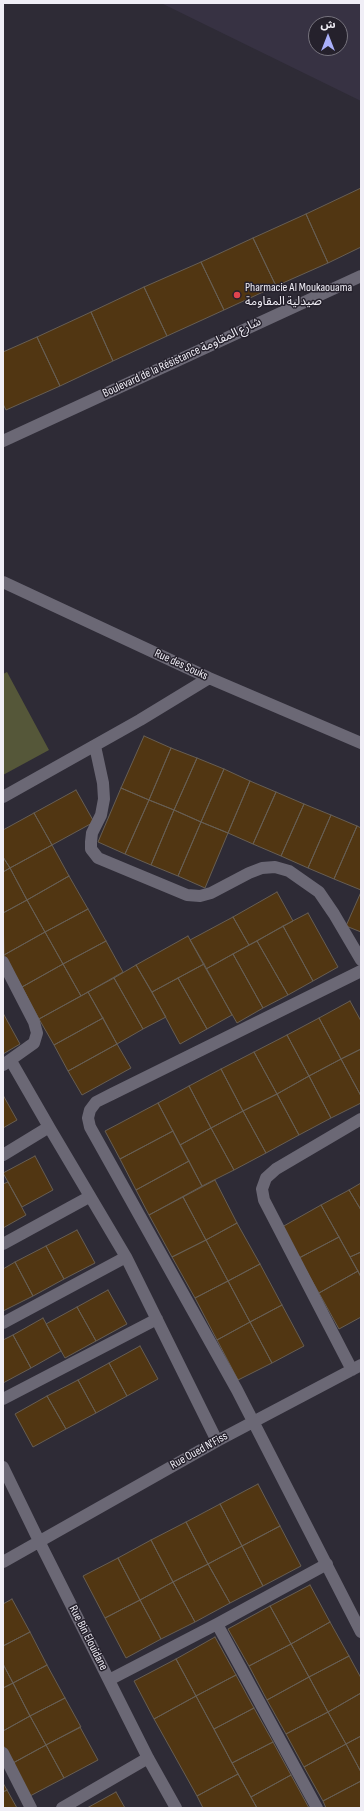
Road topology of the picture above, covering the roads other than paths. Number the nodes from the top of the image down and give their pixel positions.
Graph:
1 (361, 276) edge
2 (3, 441) edge
3 (3, 582) edge
4 (209, 678) junction
5 (361, 743) edge
6 (95, 746) junction
7 (3, 798) edge
8 (361, 960) edge
9 (3, 962) edge
10 (361, 971) edge
11 (8, 985) edge
12 (7, 1063) edge
13 (361, 1119) edge
14 (49, 1127) junction
15 (3, 1155) edge
16 (89, 1197) junction
17 (3, 1244) edge
18 (126, 1258) junction
19 (157, 1319) junction
20 (3, 1323) edge
21 (357, 1368) edge
22 (3, 1399) edge
23 (252, 1422) junction
24 (217, 1441) junction
25 (3, 1467) edge
26 (39, 1541) junction
27 (3, 1562) edge
28 (326, 1564) junction
29 (217, 1624) junction
30 (361, 1632) edge
31 (109, 1680) junction
32 (3, 1753) edge
33 (148, 1758) junction
34 (30, 1808) edge
35 (62, 1808) edge
36 (176, 1808) edge
37 (317, 1808) edge

1 - 2 street, Boulevard de la Résistance شارع المقاومة
3 - 4 street, Rue des Souks
4 - 5 street, Rue des Souks
4 - 6 street
6 - 7 street
6 - 8 street
9 - 11 street
10 - 23 street
11 - 12 street
12 - 14 street
13 - 21 street
14 - 15 street
14 - 16 street
16 - 17 street
16 - 18 street
18 - 19 street
18 - 20 street
19 - 22 street
19 - 24 street
21 - 23 street, Rue Oued N'Fiss
23 - 24 street, Rue Oued N'Fiss
23 - 28 street
24 - 26 street, Rue Oued N'Fiss
25 - 26 street, Rue Bin Elouidane
26 - 27 street, Rue Oued N'Fiss
26 - 31 street, Rue Bin Elouidane
28 - 29 street
28 - 30 street
29 - 31 street
29 - 37 street
31 - 33 street, Rue Bin Elouidane
32 - 34 street
33 - 35 street
33 - 36 street, Rue Bin Elouidane

